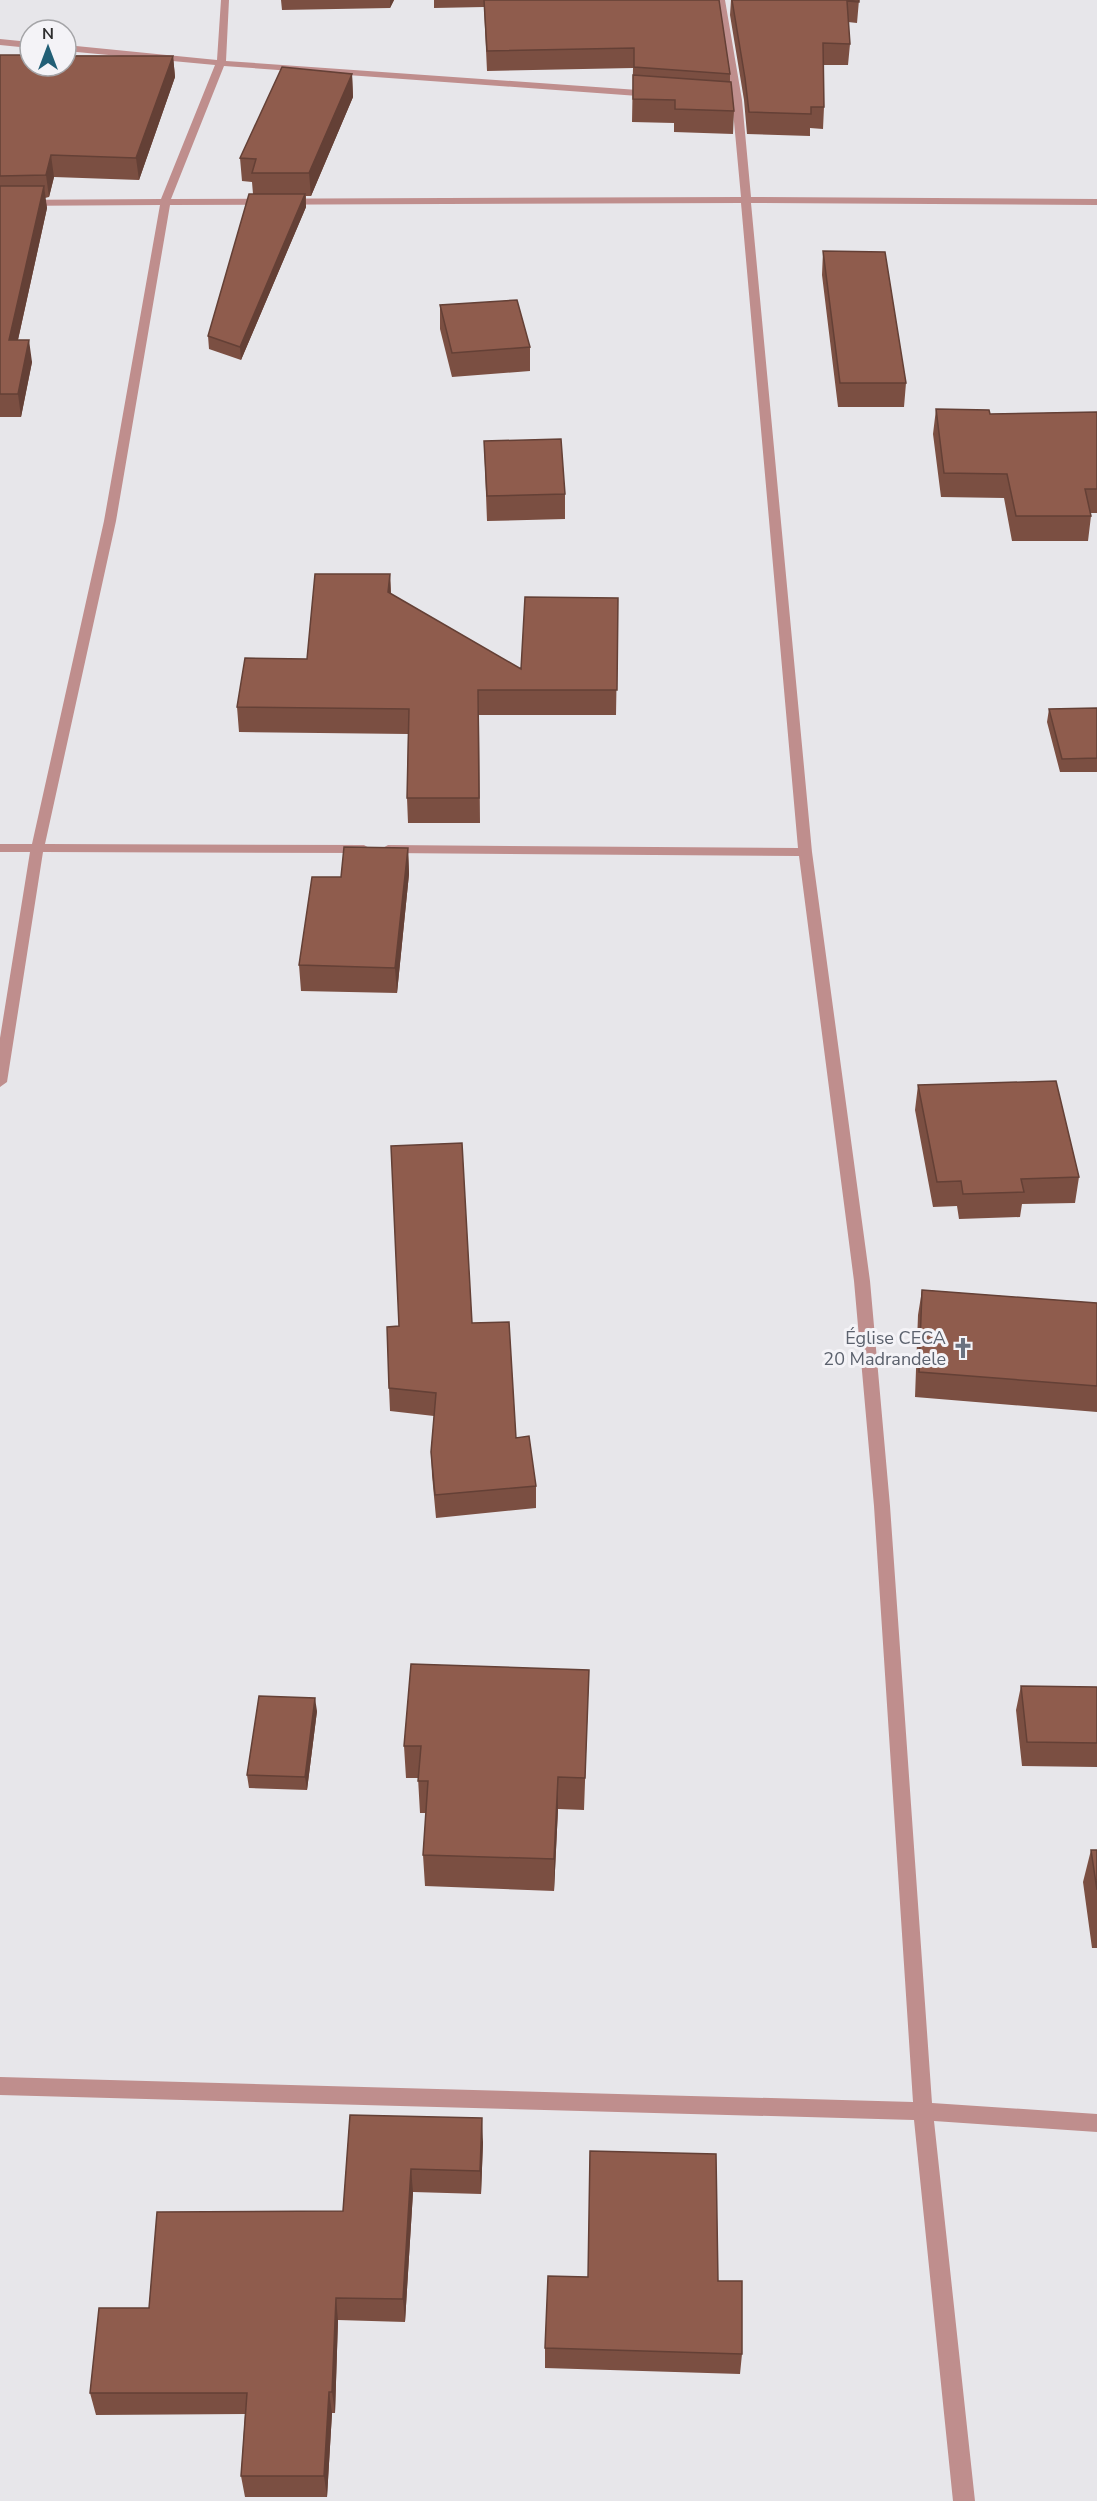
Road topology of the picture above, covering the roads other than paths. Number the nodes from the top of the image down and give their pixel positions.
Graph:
1 (225, 0) edge
2 (722, 0) edge
3 (0, 42) edge
4 (18, 44) edge
5 (78, 49) edge
6 (221, 63) junction
7 (667, 95) edge
8 (725, 99) edge
9 (737, 100) junction
10 (745, 200) junction
11 (1097, 202) edge
12 (0, 203) edge
13 (165, 203) junction
14 (0, 848) edge
15 (37, 849) junction
16 (805, 852) junction
17 (0, 1082) edge
18 (0, 2086) edge
19 (923, 2111) junction
20 (1097, 2123) edge
21 (963, 2501) edge

1 - 6 street
2 - 9 street
3 - 4 street
5 - 6 street
6 - 7 street
6 - 13 street
8 - 9 street
9 - 10 street
10 - 11 street
10 - 13 street
10 - 16 street
12 - 13 street
13 - 15 street
14 - 15 street
15 - 16 street
15 - 17 street
16 - 19 street
18 - 19 street
19 - 20 street
19 - 21 street

